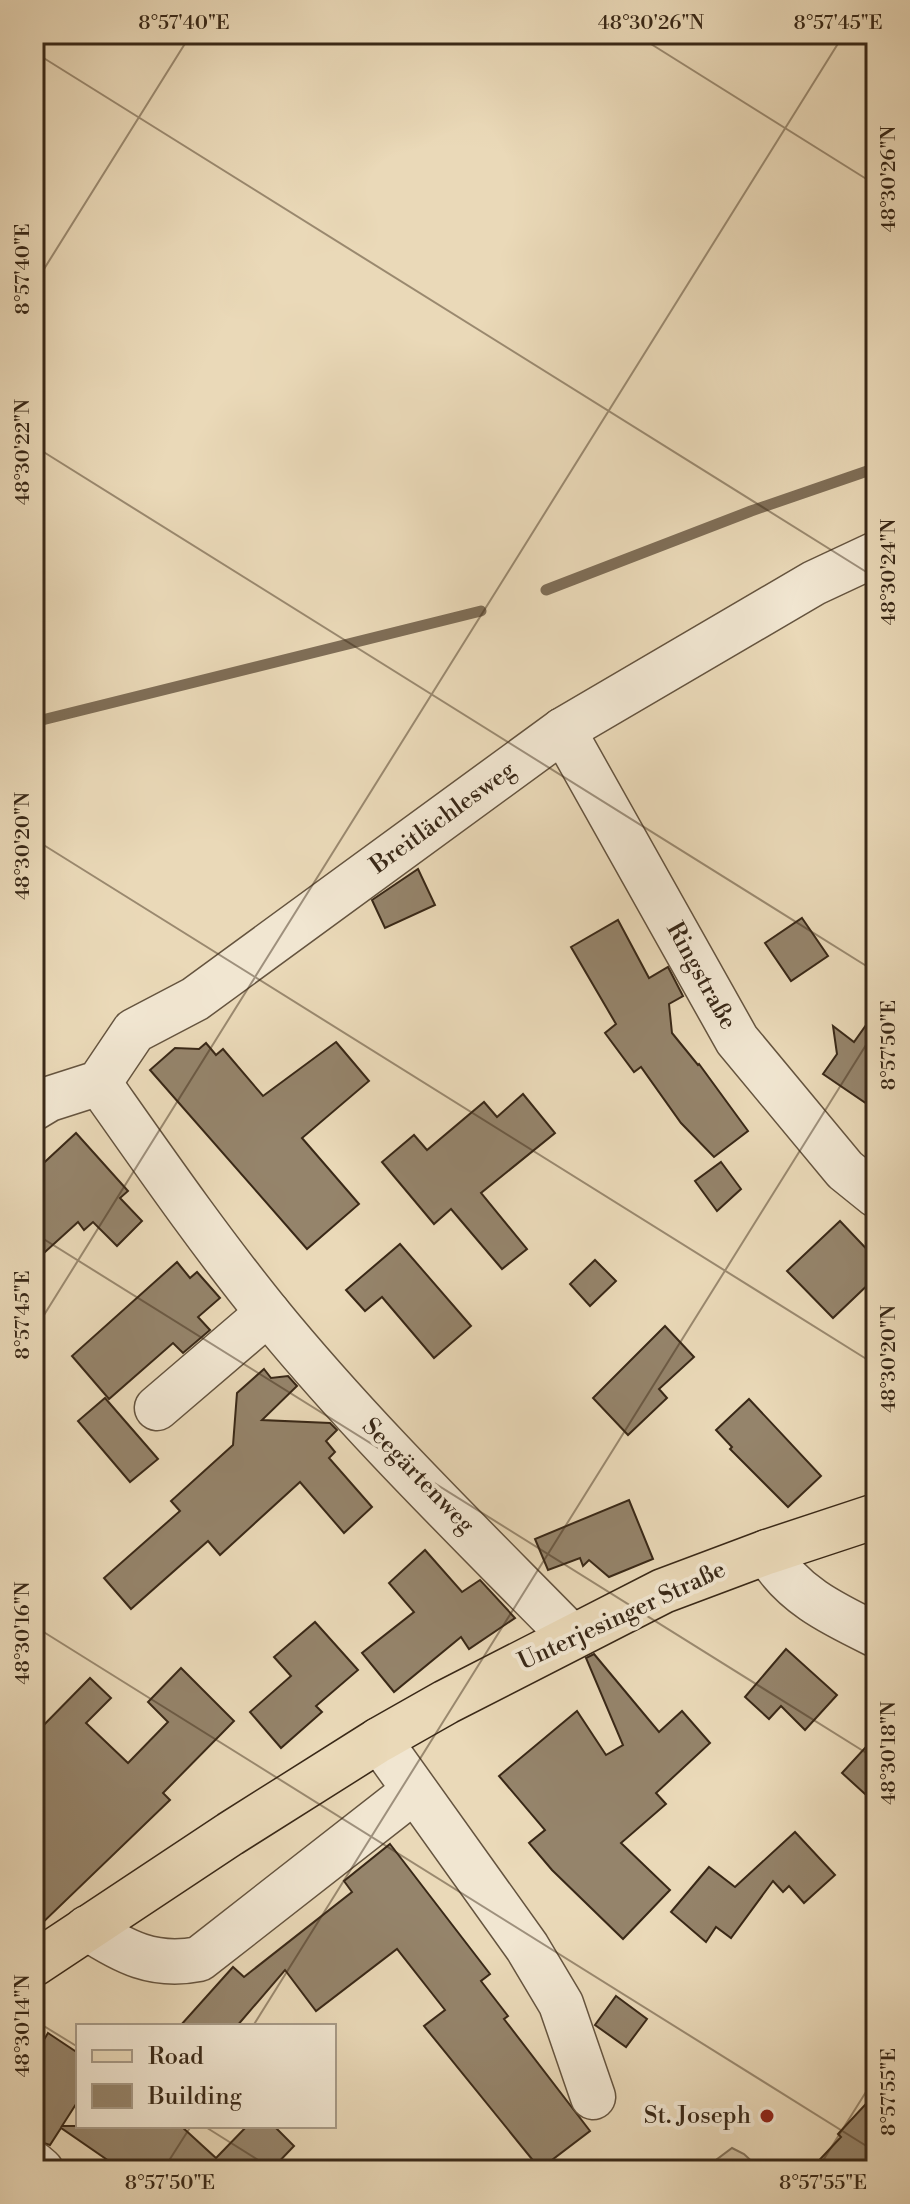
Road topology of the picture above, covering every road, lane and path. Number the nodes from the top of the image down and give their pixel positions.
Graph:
1 (876, 554) edge
2 (563, 730) junction
3 (99, 1083) junction
4 (34, 1108) edge
5 (876, 1195) edge
6 (268, 1313) junction
7 (157, 1408) dead end
8 (876, 1516) edge
9 (767, 1552) junction
10 (876, 1635) edge
11 (571, 1636) junction
12 (379, 1740) junction
13 (414, 1791) junction
14 (87, 1928) junction
15 (34, 1964) edge
16 (593, 2097) dead end
17 (34, 2164) edge
18 (41, 2170) edge

1 - 2 street, Breitlächlesweg
2 - 3 street, Breitlächlesweg
2 - 5 street, Ringstraße
3 - 4 street
3 - 6 street, Seegärtenweg
6 - 7 street
6 - 11 street, Seegärtenweg
8 - 9 main road, Unterjesinger Straße
9 - 10 street
9 - 11 main road, Unterjesinger Straße
11 - 12 main road, Unterjesinger Straße
12 - 13 street
12 - 14 main road, Unterjesinger Straße
13 - 14 street
13 - 16 street
14 - 15 main road, Unterjesinger Straße
17 - 18 street

